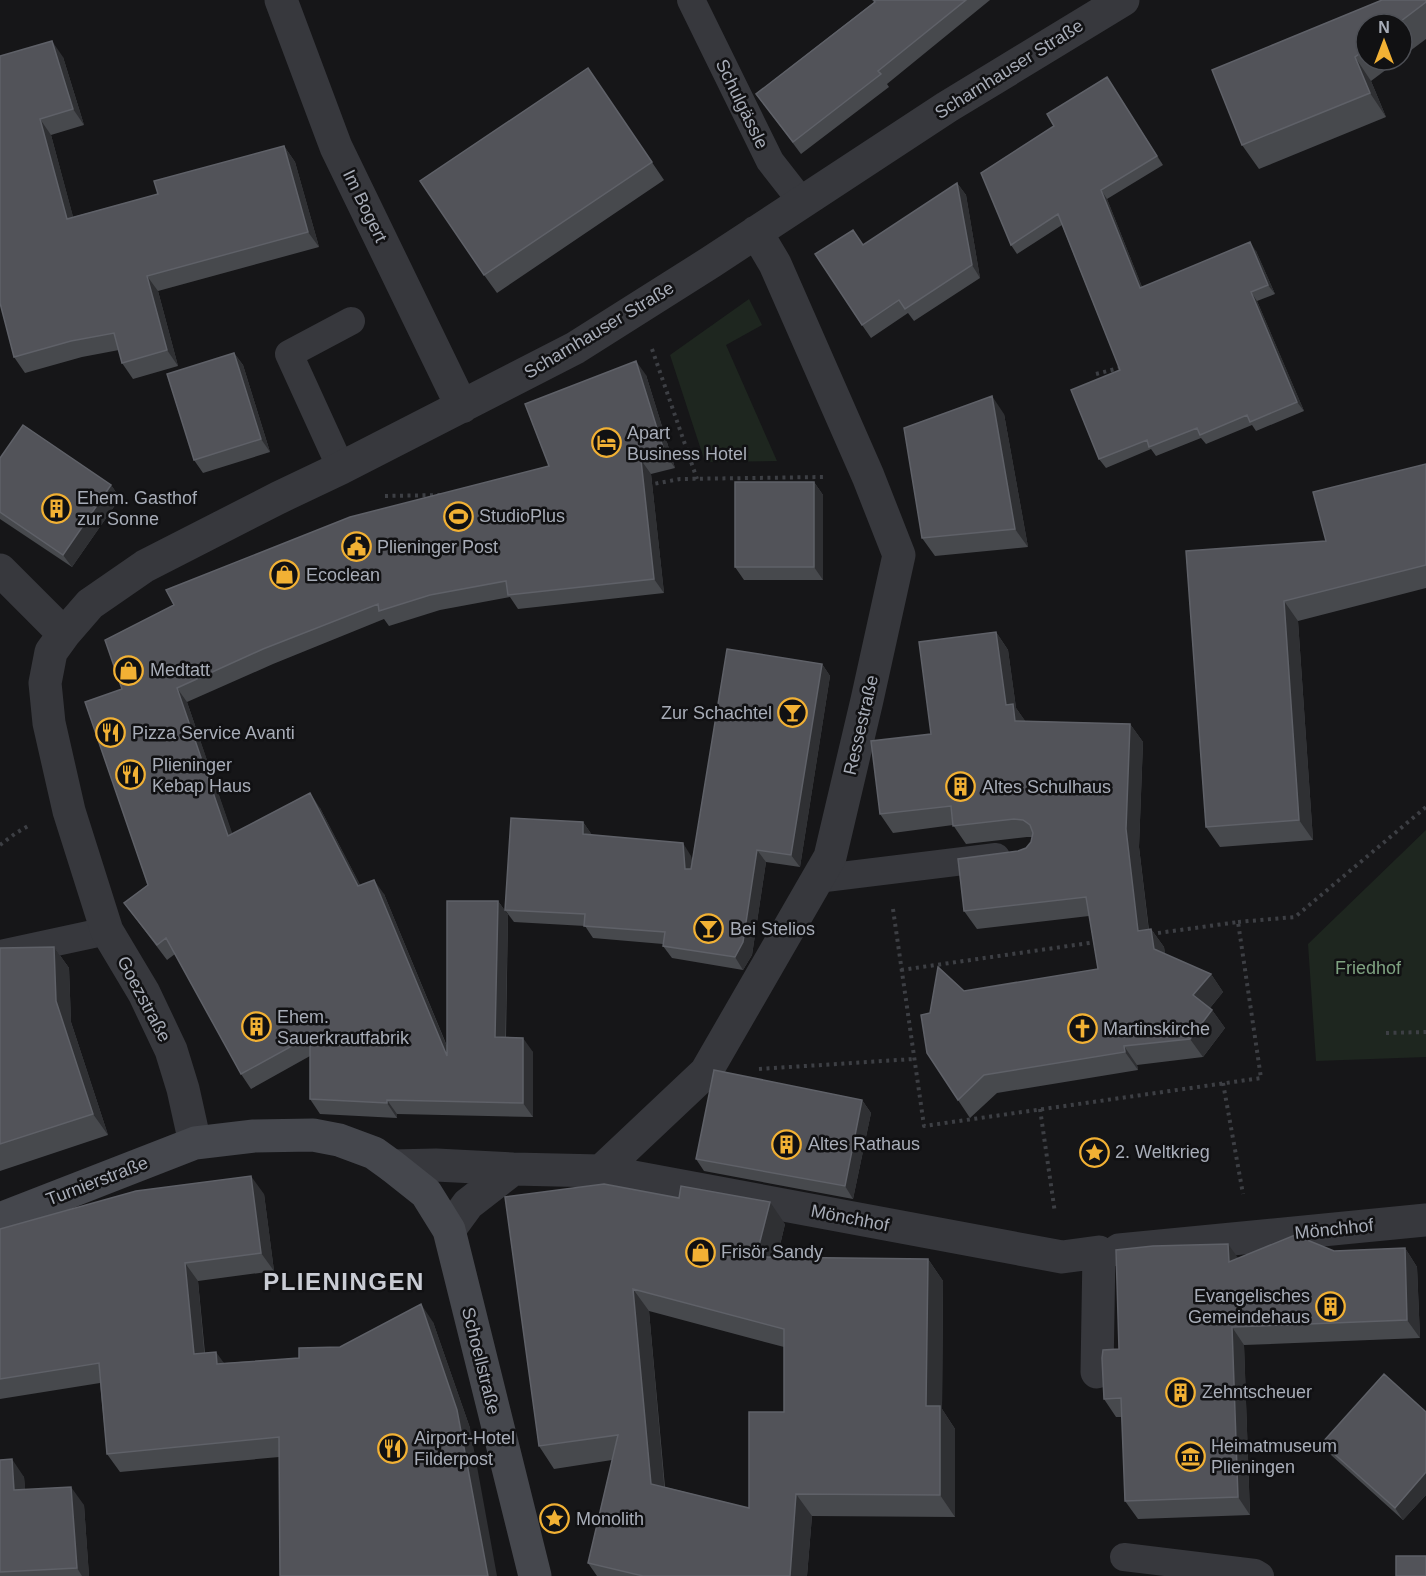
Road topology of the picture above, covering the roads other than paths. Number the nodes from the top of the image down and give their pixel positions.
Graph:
1 (281, 0) edge
2 (691, 0) edge
3 (1123, 0) edge
4 (802, 202) junction
5 (756, 232) junction
6 (351, 321) dead end
7 (462, 407) junction
8 (341, 468) junction
9 (0, 570) edge
10 (64, 634) junction
11 (1017, 855) edge
12 (817, 879) junction
13 (107, 932) junction
14 (0, 954) edge
15 (195, 1143) junction
16 (393, 1166) junction
17 (513, 1169) junction
18 (601, 1171) junction
19 (0, 1219) edge
20 (1426, 1220) edge
21 (449, 1230) junction
22 (1099, 1252) junction
23 (1097, 1372) dead end
24 (1124, 1557) dead end
25 (535, 1576) edge
26 (1260, 1576) edge

1 - 7 street, Im Bogert
2 - 4 lane, Schulgässle
3 - 4 street, Scharnhauser Straße
4 - 5 street, Scharnhauser Straße
5 - 7 street, Scharnhauser Straße
5 - 12 street, Ressestraße
6 - 8 lane
7 - 8 street, Scharnhauser Straße
8 - 10 street, Scharnhauser Straße
9 - 10 street
10 - 13 street, Goezstraße
11 - 12 lane
12 - 18 street, Ressestraße
13 - 14 lane
13 - 15 street, Goezstraße
15 - 16 main road
15 - 19 main road, Turnierstraße
16 - 17 street
16 - 21 main road, Schoellstraße
17 - 18 street
17 - 21 street
18 - 22 street, Mönchhof
20 - 22 street, Mönchhof
21 - 25 main road, Schoellstraße
22 - 23 street
24 - 26 lane

